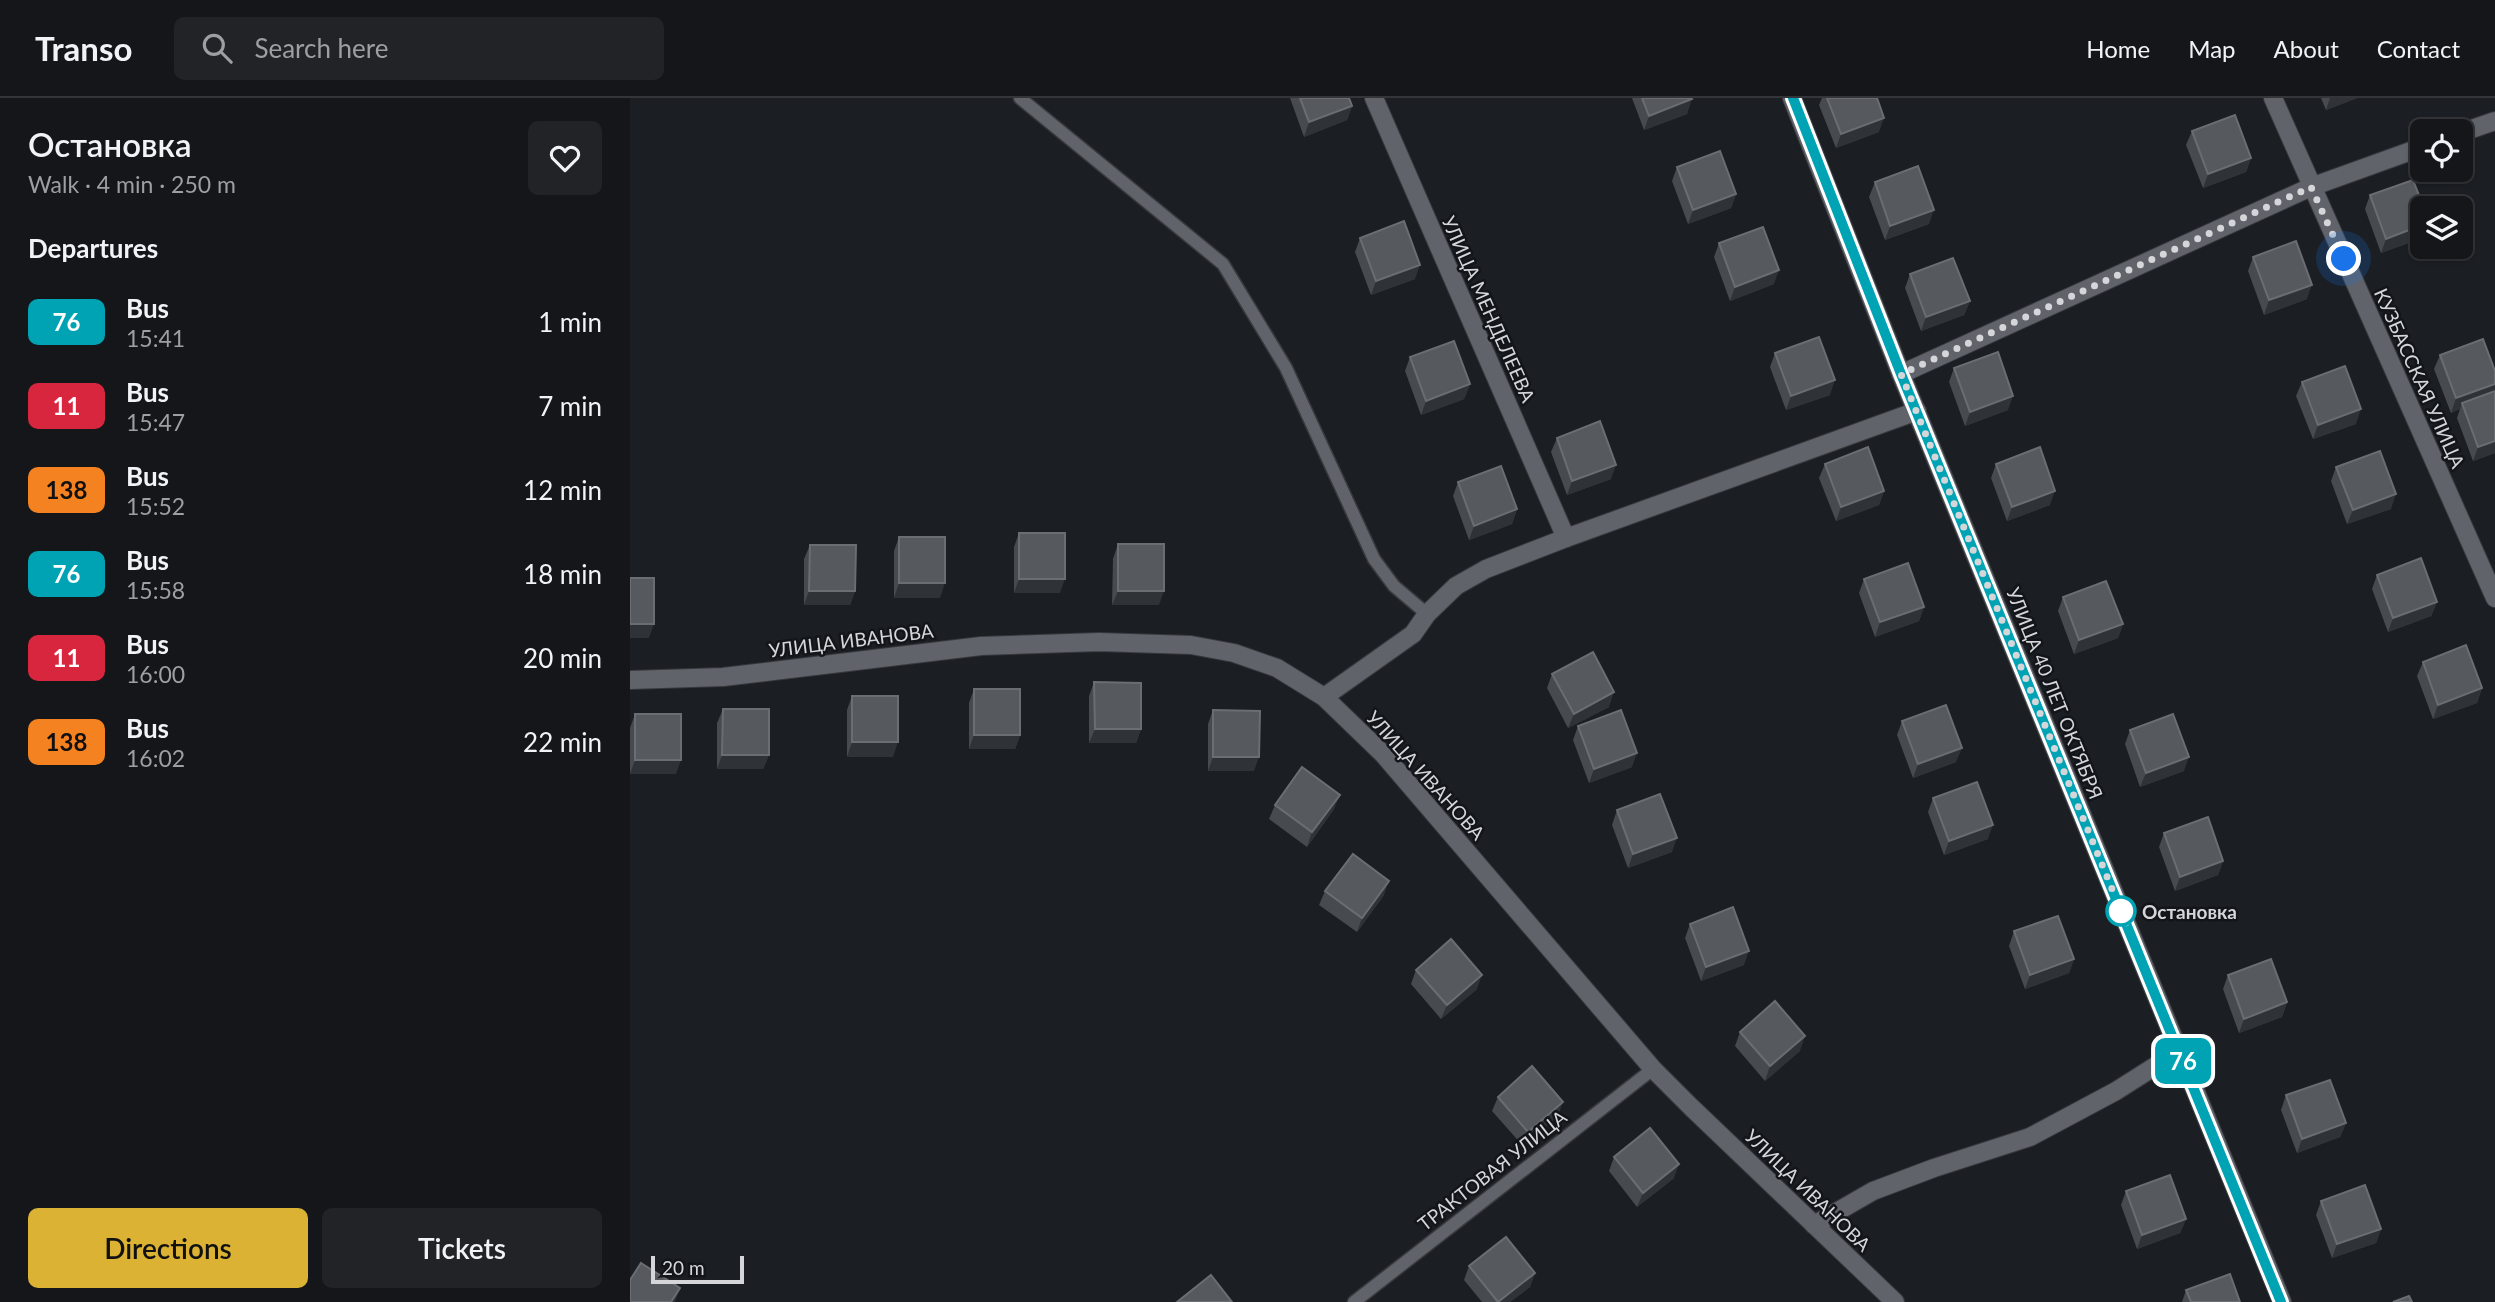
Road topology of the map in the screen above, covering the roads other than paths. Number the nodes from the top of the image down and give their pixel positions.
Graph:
1 (1020, 98) edge
2 (1374, 98) edge
3 (1793, 98) edge
4 (2273, 98) edge
5 (2495, 121) edge
6 (2473, 129) edge
7 (2410, 151) edge
8 (2311, 187) junction
9 (1901, 374) junction
10 (1917, 411) junction
11 (1566, 538) junction
12 (2495, 598) edge
13 (1427, 614) junction
14 (630, 680) edge
15 (1324, 697) junction
16 (2179, 1051) junction
17 (1653, 1069) junction
18 (1814, 1225) junction
19 (1354, 1302) edge
20 (1895, 1302) edge
21 (2281, 1302) edge

1 - 13 lane
2 - 11 street, УЛИЦА МЕНДЕЛЕЕВА
3 - 9 street, УЛИЦА 40 ЛЕТ ОКТЯБРЯ
4 - 8 street, КУЗБАССКАЯ УЛИЦА
5 - 6 street
7 - 8 street
8 - 9 street
8 - 12 street, КУЗБАССКАЯ УЛИЦА
9 - 10 street, УЛИЦА 40 ЛЕТ ОКТЯБРЯ
10 - 11 street
10 - 16 street, УЛИЦА 40 ЛЕТ ОКТЯБРЯ
11 - 13 street
13 - 15 street
14 - 15 street, УЛИЦА ИВАНОВА
15 - 17 street, УЛИЦА ИВАНОВА
16 - 18 street
16 - 21 street, УЛИЦА 40 ЛЕТ ОКТЯБРЯ
17 - 18 street, УЛИЦА ИВАНОВА
17 - 19 lane, ТРАКТОВАЯ УЛИЦА
18 - 20 street, УЛИЦА ИВАНОВА

